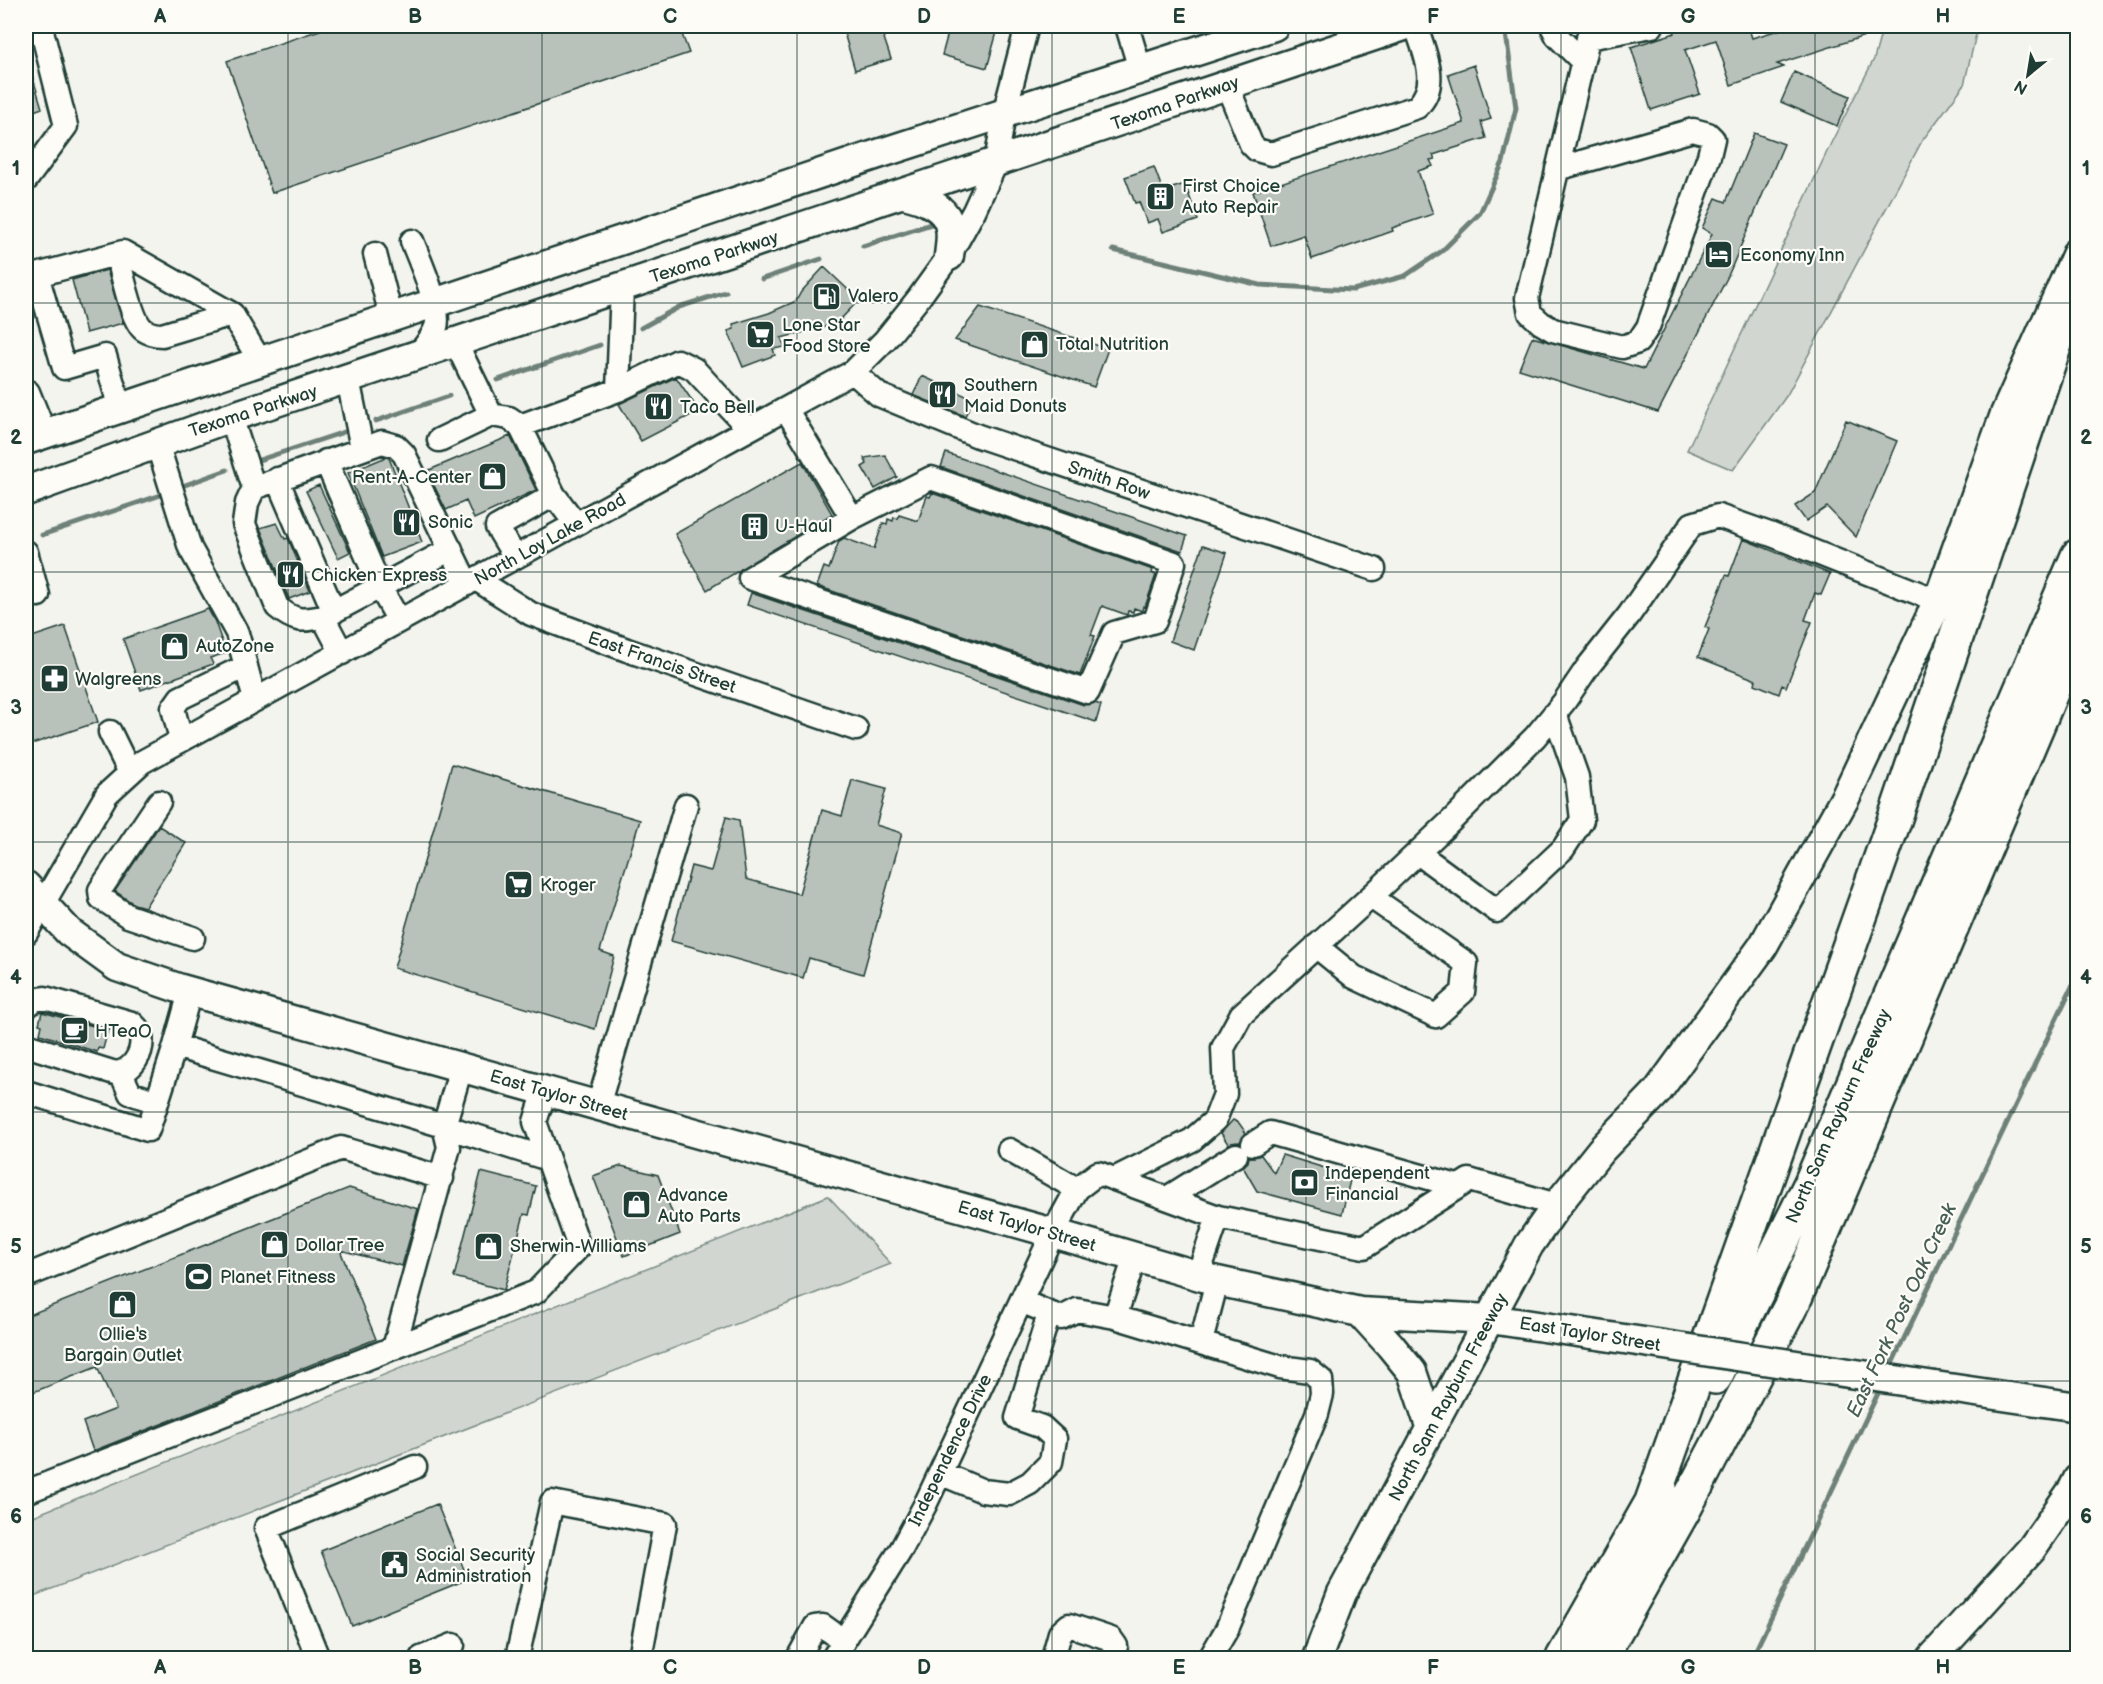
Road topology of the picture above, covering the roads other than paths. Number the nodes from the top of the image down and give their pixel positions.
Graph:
1 (1027, 26) edge
2 (1127, 26) edge
3 (1274, 26) edge
4 (1404, 26) edge
5 (1416, 26) edge
6 (1552, 26) edge
7 (1652, 26) edge
8 (26, 31) edge
9 (1589, 32) edge
10 (1582, 61) junction
11 (1140, 69) junction
12 (1227, 85) junction
13 (1004, 114) junction
14 (996, 163) junction
15 (1557, 169) junction
16 (26, 180) edge
17 (904, 194) junction
18 (412, 241) dead end
19 (2078, 251) edge
20 (117, 254) junction
21 (375, 254) dead end
22 (949, 256) junction
23 (2078, 276) edge
24 (622, 287) junction
25 (434, 302) junction
26 (232, 314) junction
27 (391, 316) junction
28 (456, 343) junction
29 (418, 356) junction
30 (260, 361) junction
31 (853, 372) junction
32 (348, 379) junction
33 (618, 390) junction
34 (26, 393) edge
35 (120, 408) junction
36 (786, 409) junction
37 (491, 415) junction
38 (231, 417) junction
39 (520, 426) junction
40 (749, 429) junction
41 (35, 437) edge
42 (439, 440) dead end
43 (157, 443) junction
44 (362, 448) junction
45 (326, 461) junction
46 (277, 479) junction
47 (254, 488) junction
48 (26, 491) edge
49 (554, 495) junction
50 (852, 518) junction
51 (576, 524) junction
52 (451, 549) junction
53 (26, 552) edge
54 (2078, 556) edge
55 (515, 557) junction
56 (1374, 569) dead end
57 (472, 581) junction
58 (380, 587) junction
59 (39, 595) dead end
60 (1938, 601) junction
61 (329, 615) junction
62 (399, 621) junction
63 (2078, 629) edge
64 (342, 653) junction
65 (246, 666) junction
66 (255, 700) junction
67 (1555, 714) junction
68 (856, 729) dead end
69 (110, 732) dead end
70 (181, 741) junction
71 (130, 773) junction
72 (159, 802) dead end
73 (686, 805) dead end
74 (1418, 853) junction
75 (33, 895) edge
76 (1371, 897) junction
77 (26, 933) edge
78 (194, 938) dead end
79 (1316, 946) junction
80 (190, 992) junction
81 (26, 1007) edge
82 (26, 1045) edge
83 (175, 1046) junction
84 (461, 1068) junction
85 (121, 1073) junction
86 (545, 1091) junction
87 (26, 1092) edge
88 (157, 1102) junction
89 (598, 1106) junction
90 (444, 1126) junction
91 (1009, 1150) dead end
92 (548, 1159) junction
93 (442, 1178) junction
94 (1114, 1179) junction
95 (1458, 1186) junction
96 (1077, 1189) junction
97 (1167, 1198) junction
98 (1557, 1205) junction
99 (1218, 1217) junction
100 (1053, 1233) junction
101 (1135, 1257) junction
102 (26, 1276) edge
103 (1208, 1278) junction
104 (1021, 1301) junction
105 (1360, 1312) junction
106 (1049, 1314) junction
107 (1115, 1317) junction
108 (1490, 1319) junction
109 (1201, 1342) junction
110 (394, 1348) junction
111 (2078, 1407) edge
112 (1431, 1429) junction
113 (415, 1467) dead end
114 (940, 1473) junction
115 (2076, 1485) edge
116 (26, 1492) edge
117 (1650, 1507) junction
118 (453, 1645) dead end
119 (838, 1653) edge
120 (318, 1659) edge
121 (421, 1659) edge
122 (517, 1659) edge
123 (640, 1659) edge
124 (798, 1659) edge
125 (1053, 1659) edge
126 (1113, 1659) edge
127 (1210, 1659) edge
128 (1317, 1659) edge
129 (1563, 1659) edge
130 (1600, 1659) edge
131 (1932, 1659) edge

1 - 13 street, North Loy Lake Road
2 - 11 street
3 - 11 main road
4 - 12 main road, Texoma Parkway
5 - 12 street
6 - 10 street
7 - 9 street
8 - 16 street
9 - 10 street
10 - 15 street
11 - 13 main road
12 - 14 main road, Texoma Parkway
13 - 14 street, North Loy Lake Road
13 - 25 main road
14 - 17 main road, Texoma Parkway
14 - 22 street, North Loy Lake Road
15 - 15 street
17 - 22 main road
17 - 24 main road, Texoma Parkway
18 - 25 street
19 - 60 main road, North Sam Rayburn Freeway
20 - 26 street
20 - 26 street
20 - 35 street
21 - 27 street
22 - 31 street, North Loy Lake Road
23 - 117 highway
24 - 28 main road, Texoma Parkway
24 - 33 street
25 - 27 main road
25 - 29 street
26 - 30 street
27 - 30 main road
28 - 29 main road, Texoma Parkway
28 - 37 street
29 - 32 main road, Texoma Parkway
30 - 35 main road
31 - 36 street, North Loy Lake Road
31 - 56 street, Smith Row
32 - 38 main road, Texoma Parkway
32 - 44 street
33 - 39 street
33 - 40 street
34 - 41 street
35 - 41 main road
36 - 40 street, North Loy Lake Road
36 - 50 street
37 - 39 street
37 - 42 street
38 - 43 main road, Texoma Parkway
38 - 47 street
39 - 49 street
40 - 51 street, North Loy Lake Road
43 - 48 main road, Texoma Parkway
43 - 65 street
44 - 45 street
44 - 52 street
45 - 46 street
45 - 58 street
46 - 47 street
46 - 61 street
47 - 61 street
49 - 51 street
49 - 55 street
50 - 50 street
51 - 55 street, North Loy Lake Road
52 - 57 street
52 - 58 street
53 - 59 street
54 - 117 highway, North Sam Rayburn Freeway
55 - 57 street, North Loy Lake Road
57 - 62 street, North Loy Lake Road
57 - 68 street, East Francis Street
58 - 61 street
58 - 62 street
60 - 67 street
60 - 98 main road, North Sam Rayburn Freeway
61 - 64 street
62 - 64 street, North Loy Lake Road
63 - 130 highway, North Sam Rayburn Freeway
64 - 66 street, North Loy Lake Road
65 - 66 street
65 - 70 street
66 - 70 street, North Loy Lake Road
67 - 74 street
67 - 74 street
69 - 71 street
70 - 71 street, North Loy Lake Road
71 - 75 street, North Loy Lake Road
72 - 78 street
73 - 89 street
74 - 76 street
75 - 77 street, North Loy Lake Road
75 - 80 main road, East Taylor Street
76 - 79 street
76 - 79 street
79 - 94 street
80 - 83 street
80 - 84 main road, East Taylor Street
81 - 85 street
82 - 85 street
83 - 88 street
83 - 90 street
84 - 86 main road, East Taylor Street
84 - 90 street
85 - 88 street
86 - 89 main road, East Taylor Street
86 - 92 street
87 - 88 street
89 - 100 main road, East Taylor Street
90 - 92 street
90 - 93 street
91 - 96 street
92 - 110 street
93 - 102 street
93 - 110 street
94 - 96 street
94 - 97 street
95 - 97 street
95 - 98 street
95 - 99 street
96 - 100 street, Independence Drive
97 - 99 street
98 - 108 main road, North Sam Rayburn Freeway
99 - 103 street
100 - 101 main road, East Taylor Street
100 - 104 street, Independence Drive
101 - 103 main road, East Taylor Street
101 - 107 street
103 - 105 main road, East Taylor Street
103 - 109 street
104 - 106 street
104 - 114 street, Independence Drive
105 - 108 main road, East Taylor Street
105 - 112 main road
106 - 107 street
106 - 114 street
107 - 109 street
108 - 111 main road, East Taylor Street, bridge
108 - 112 main road, North Sam Rayburn Freeway
109 - 127 street
110 - 116 street
112 - 128 main road, North Sam Rayburn Freeway
113 - 120 street
114 - 119 street, Independence Drive
115 - 131 main road
117 - 129 highway, North Sam Rayburn Freeway
118 - 121 street
119 - 124 street
122 - 123 street
125 - 126 street

